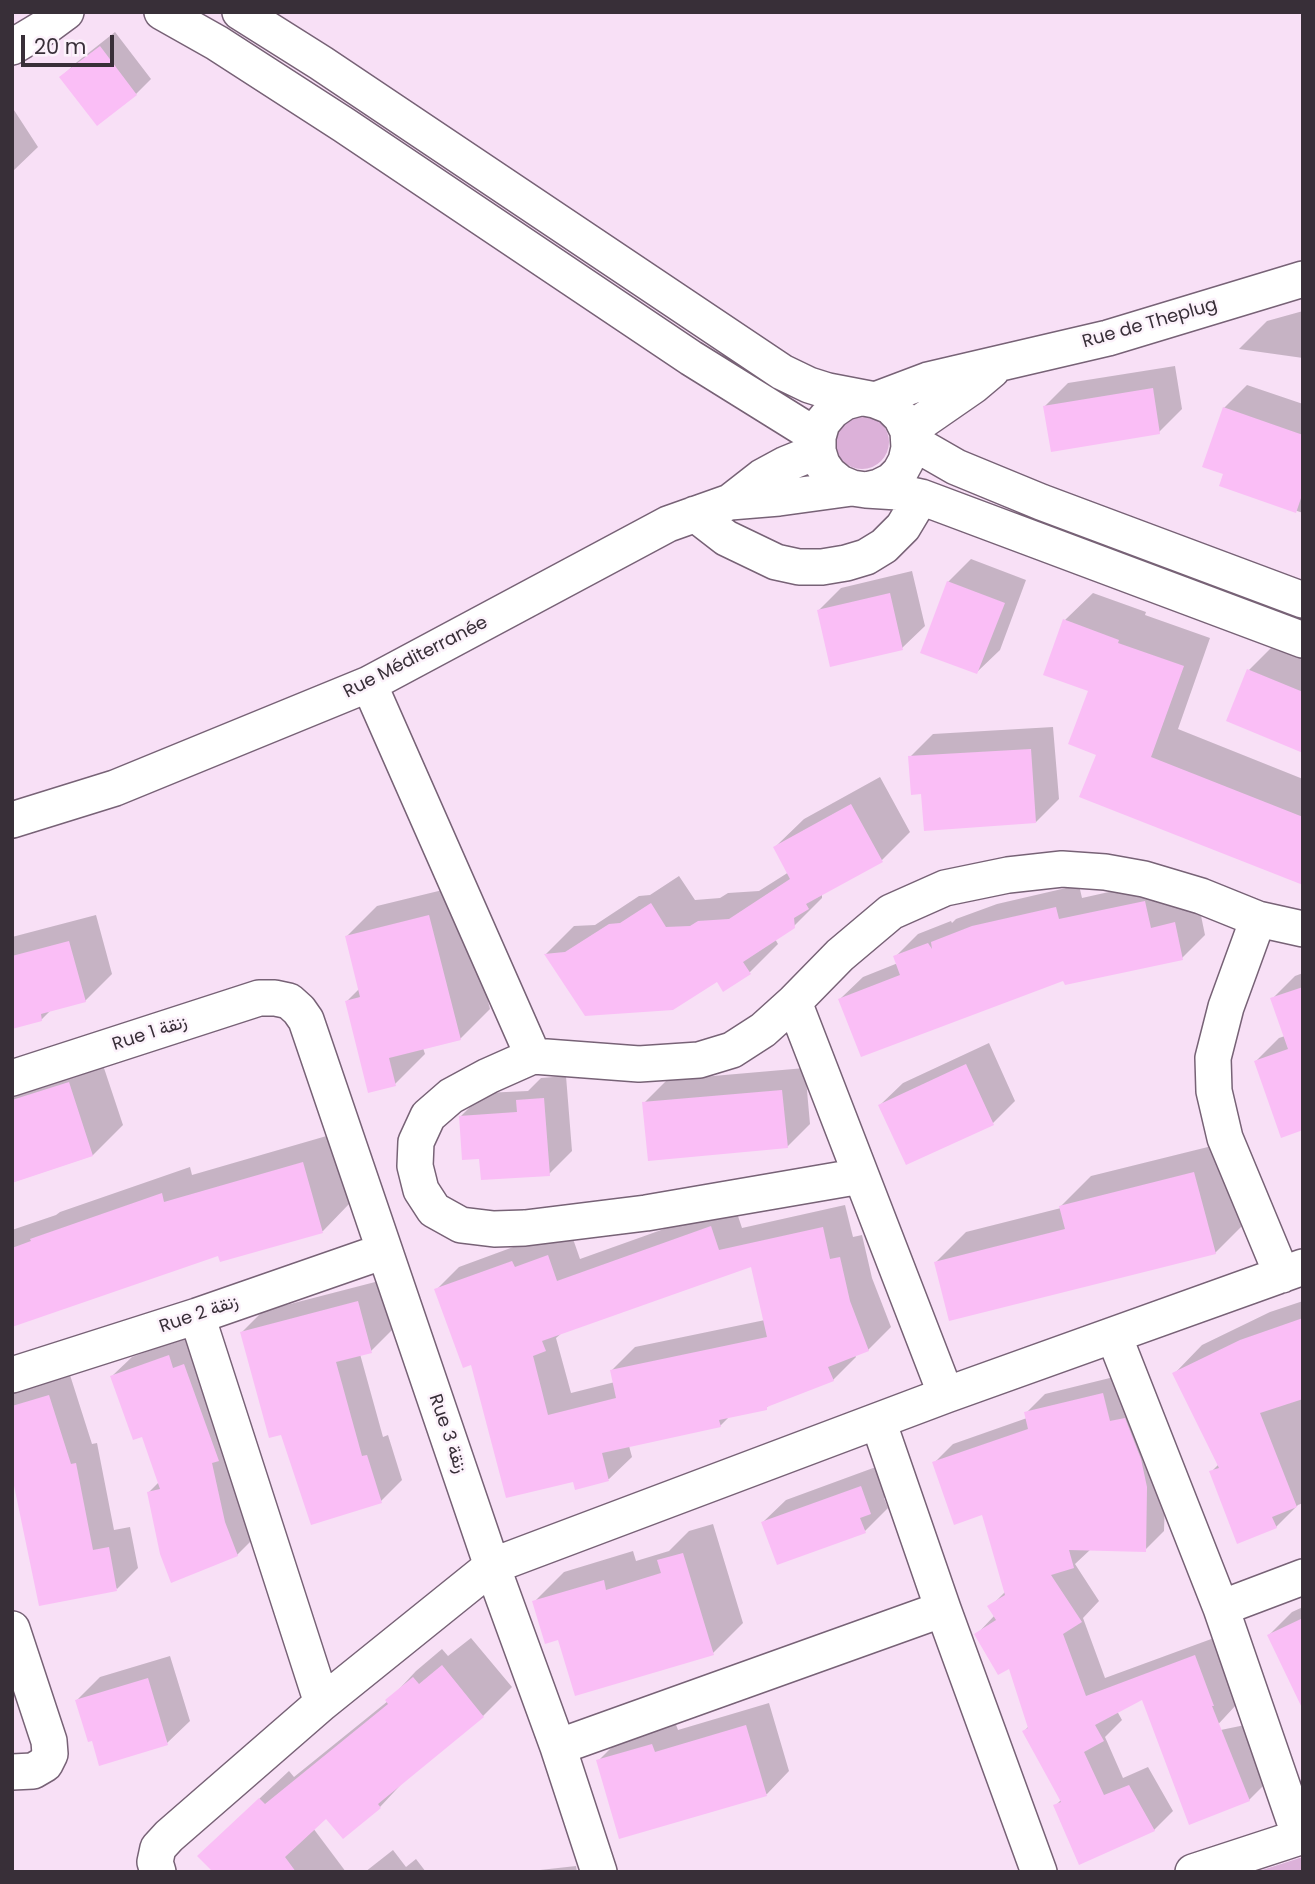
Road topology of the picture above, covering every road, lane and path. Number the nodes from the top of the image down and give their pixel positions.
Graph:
1 (66, 12) edge
2 (162, 12) edge
3 (240, 12) edge
4 (12, 47) edge
5 (1303, 279) edge
6 (997, 365) junction
7 (867, 399) junction
8 (909, 436) junction
9 (818, 444) junction
10 (859, 489) junction
11 (921, 497) junction
12 (730, 502) junction
13 (695, 514) junction
14 (1303, 600) edge
15 (1303, 640) edge
16 (369, 684) junction
17 (12, 820) edge
18 (1258, 919) junction
19 (1303, 929) edge
20 (289, 1001) joint
21 (794, 1002) junction
22 (533, 1056) junction
23 (12, 1078) edge
24 (861, 1176) junction
25 (384, 1251) junction
26 (1292, 1271) edge
27 (197, 1316) junction
28 (1114, 1336) junction
29 (12, 1376) edge
30 (946, 1395) junction
31 (878, 1421) junction
32 (492, 1566) junction
33 (1303, 1577) edge
34 (1221, 1608) junction
35 (943, 1609) junction
36 (12, 1629) edge
37 (322, 1703) junction
38 (558, 1746) junction
39 (12, 1772) edge
40 (1301, 1837) edge
41 (158, 1872) edge
42 (599, 1872) edge
43 (1039, 1872) edge
44 (1193, 1872) edge

1 - 4 street
2 - 9 street
3 - 7 street
5 - 6 street, Rue de Theplug
6 - 7 street
6 - 8 street
7 - 8 street
7 - 9 street
8 - 10 street
8 - 14 street
9 - 10 street
9 - 12 street, Rue Méditerranée
10 - 11 street
10 - 12 street, Rue Méditerranée
11 - 13 street
11 - 15 street
12 - 13 street, Rue Méditerranée
13 - 16 street, Rue Méditerranée
16 - 17 street, Rue Méditerranée
16 - 22 street
18 - 19 street
18 - 21 street
18 - 26 street
20 - 23 street, Rue 1 زنقة
20 - 25 street, Rue 3 زنقة
21 - 22 street
21 - 24 street
22 - 24 street
24 - 30 street
25 - 27 street, Rue 2 زنقة
25 - 32 street, Rue 3 زنقة
26 - 28 street
27 - 29 street, Rue 2 زنقة
27 - 37 street
28 - 30 street
28 - 34 street
30 - 31 street
31 - 32 street
31 - 35 street
32 - 37 street
32 - 38 street, Rue 3 زنقة
33 - 34 street
34 - 40 street
35 - 38 street
35 - 43 street
36 - 39 street
37 - 41 street
38 - 42 street, Rue 3 زنقة
40 - 44 street

